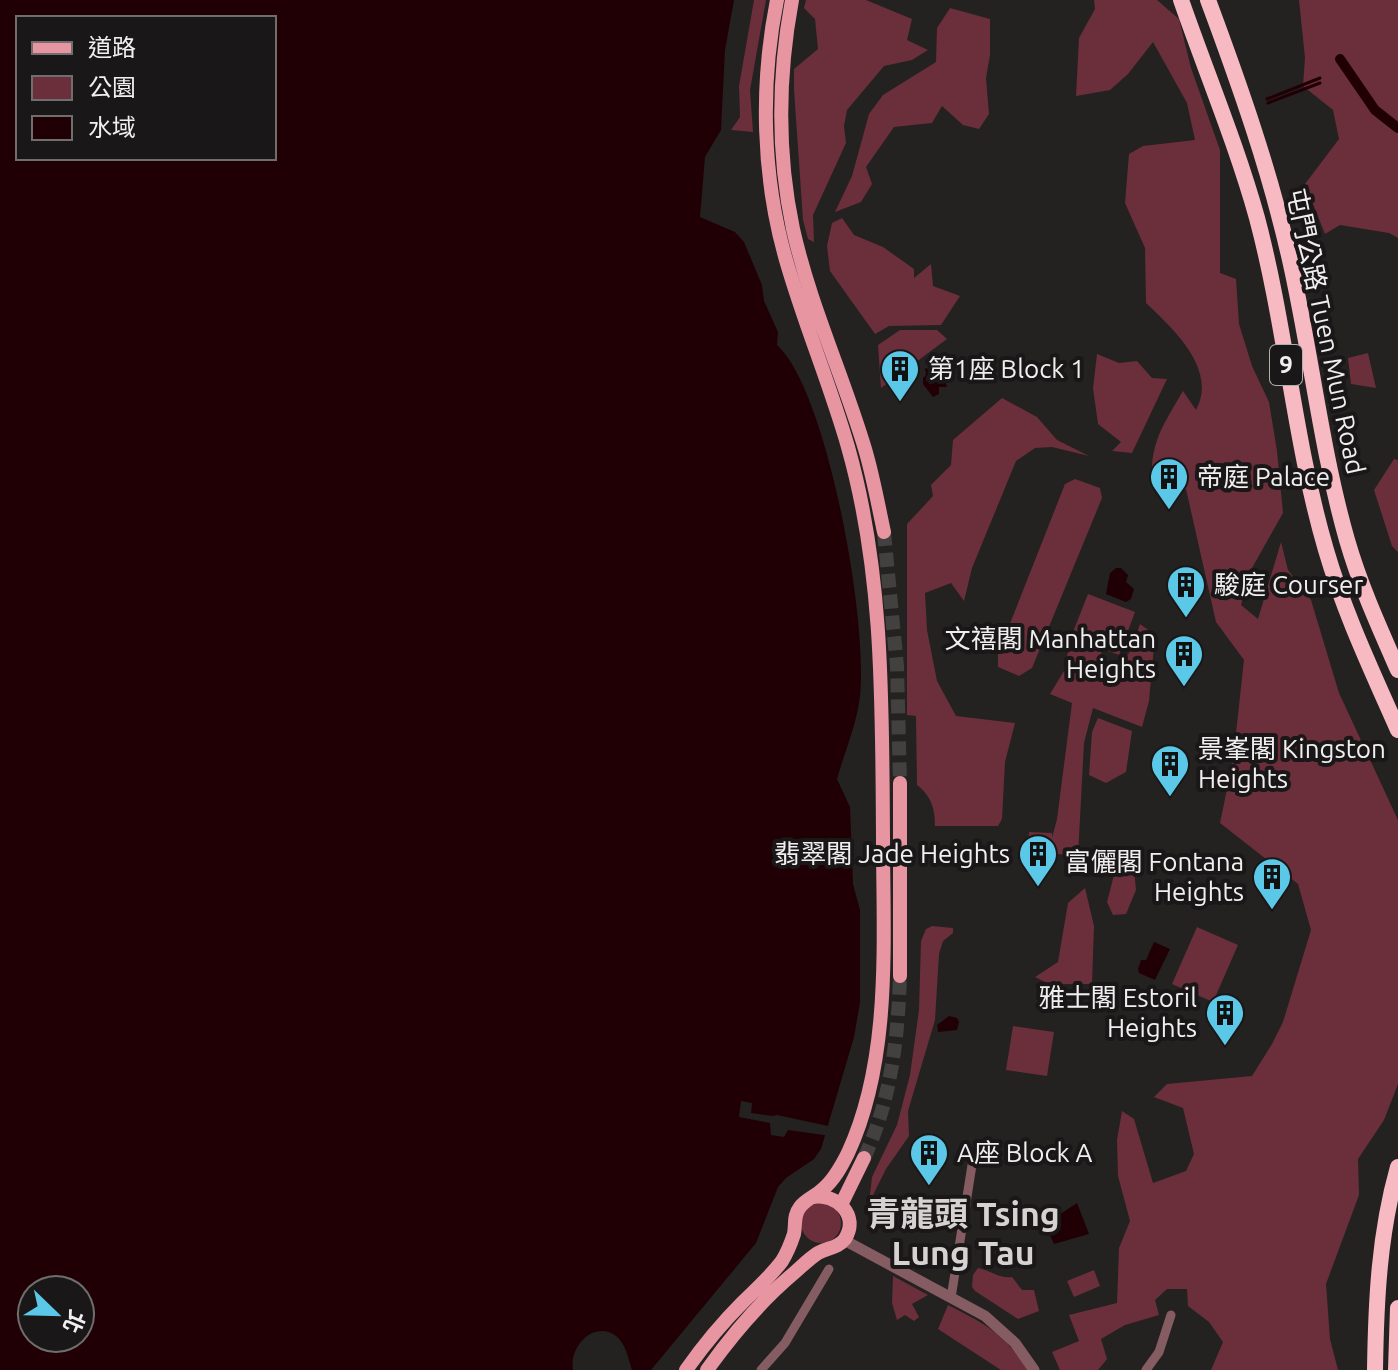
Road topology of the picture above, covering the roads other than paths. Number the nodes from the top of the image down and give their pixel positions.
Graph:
1 (777, 0) edge
2 (792, 0) edge
3 (1181, 0) edge
4 (1208, 0) edge
5 (884, 532) tunnel mouth
6 (1398, 670) edge
7 (1398, 730) edge
8 (900, 783) tunnel mouth
9 (900, 903) junction
10 (882, 961) junction
11 (900, 976) tunnel mouth
12 (864, 1158) tunnel mouth
13 (972, 1165) dead end
14 (1398, 1167) edge
15 (812, 1197) junction
16 (841, 1205) junction
17 (795, 1230) junction
18 (844, 1240) junction
19 (821, 1251) junction
20 (825, 1274) dead end
21 (951, 1298) junction
22 (1398, 1308) edge
23 (1171, 1315) dead end
24 (711, 1367) edge
25 (686, 1370) edge
26 (761, 1370) edge
27 (1034, 1370) edge
28 (1146, 1370) edge
29 (1375, 1370) edge
30 (1396, 1370) edge

1 - 10 main road
2 - 5 main road
3 - 7 highway, 屯門公路 Tuen Mun Road / 9
4 - 6 highway, 屯門公路 Tuen Mun Road / 9
8 - 9 main road
9 - 10 street
9 - 11 main road
10 - 15 main road
12 - 16 main road
13 - 21 street
14 - 29 highway
15 - 16 main road
15 - 17 main road
16 - 18 main road
17 - 19 main road
17 - 25 main road
18 - 19 main road
18 - 21 street
19 - 24 main road
20 - 26 street
21 - 27 street
22 - 30 highway
23 - 28 street

